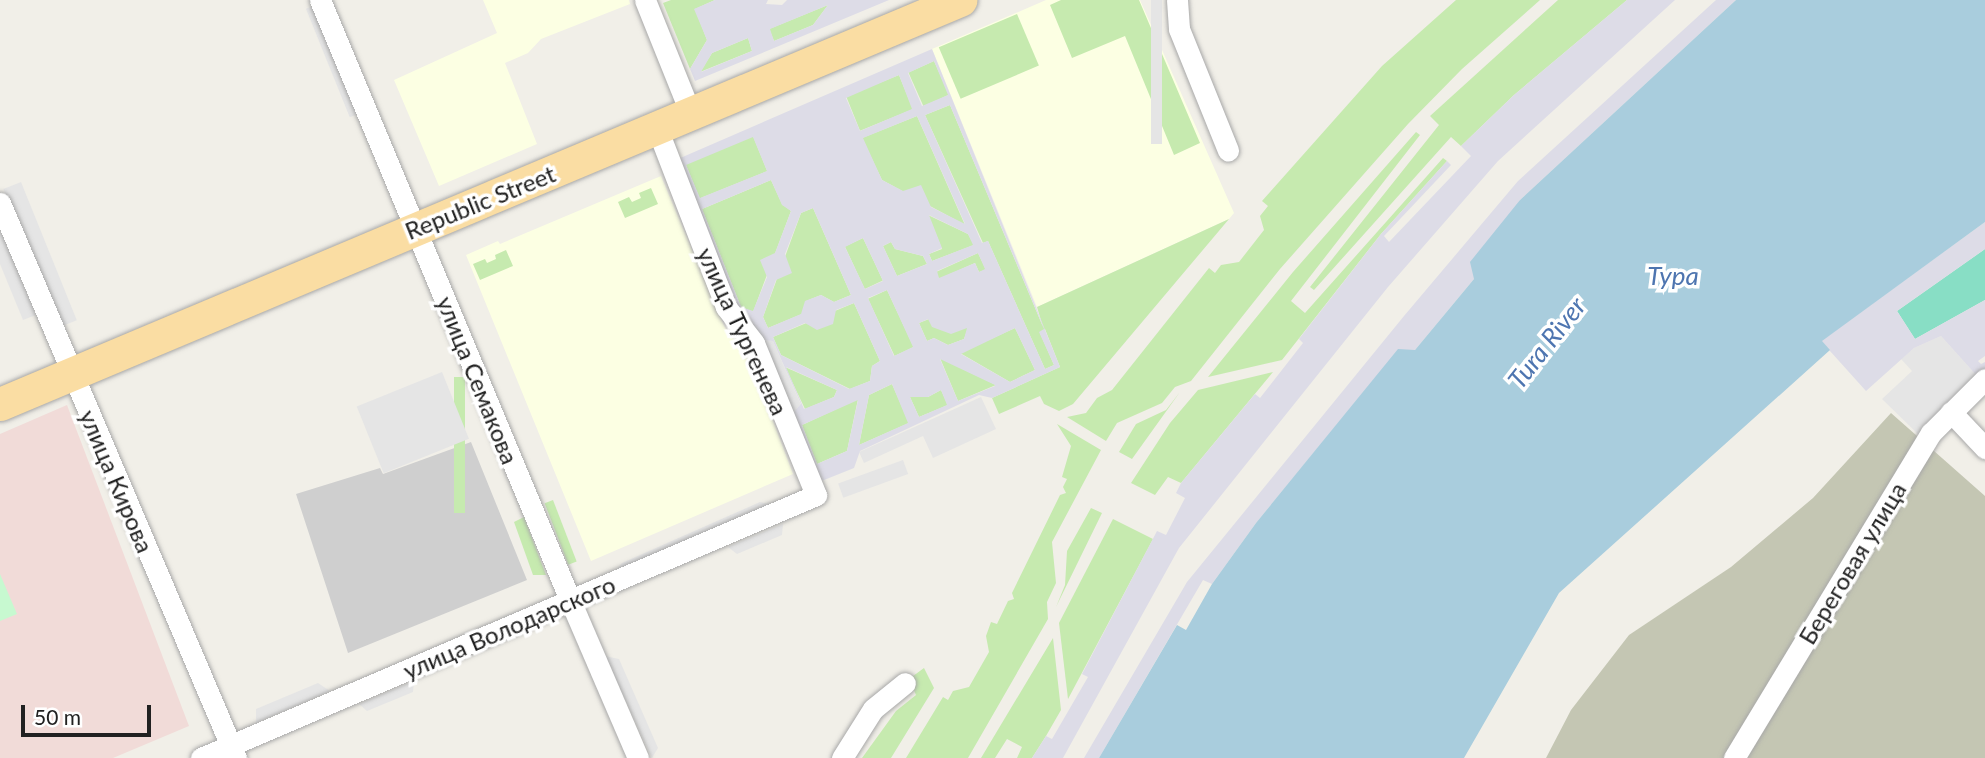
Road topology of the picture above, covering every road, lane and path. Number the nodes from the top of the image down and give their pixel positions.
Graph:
1 (320, 0) edge
2 (645, 0) edge
3 (960, 0) edge
4 (1177, 0) edge
5 (690, 112) junction
6 (657, 128) junction
7 (1227, 150) dead end
8 (0, 203) edge
9 (416, 228) junction
10 (71, 374) junction
11 (1985, 379) edge
12 (0, 404) edge
13 (1951, 412) junction
14 (1985, 448) edge
15 (816, 495) joint
16 (569, 600) junction
17 (905, 683) dead end
18 (234, 752) edge
19 (201, 758) edge
20 (638, 758) edge
21 (842, 758) edge
22 (1734, 758) edge

1 - 9 street, улица Семакова
2 - 5 street
3 - 5 main road, Republic Street
4 - 7 street
5 - 6 main road, Republic Street
6 - 9 main road, Republic Street
6 - 15 street, улица Тургенева
8 - 10 street, улица Кирова
9 - 10 main road, Republic Street
9 - 16 street, улица Семакова
10 - 12 main road, Republic Street
10 - 18 street, улица Кирова
11 - 13 street, Береговая улица
13 - 14 street
13 - 22 street, Береговая улица
15 - 16 street, улица Володарского
16 - 18 street, улица Володарского
16 - 20 street, улица Семакова
17 - 21 street
18 - 19 street, улица Володарского

